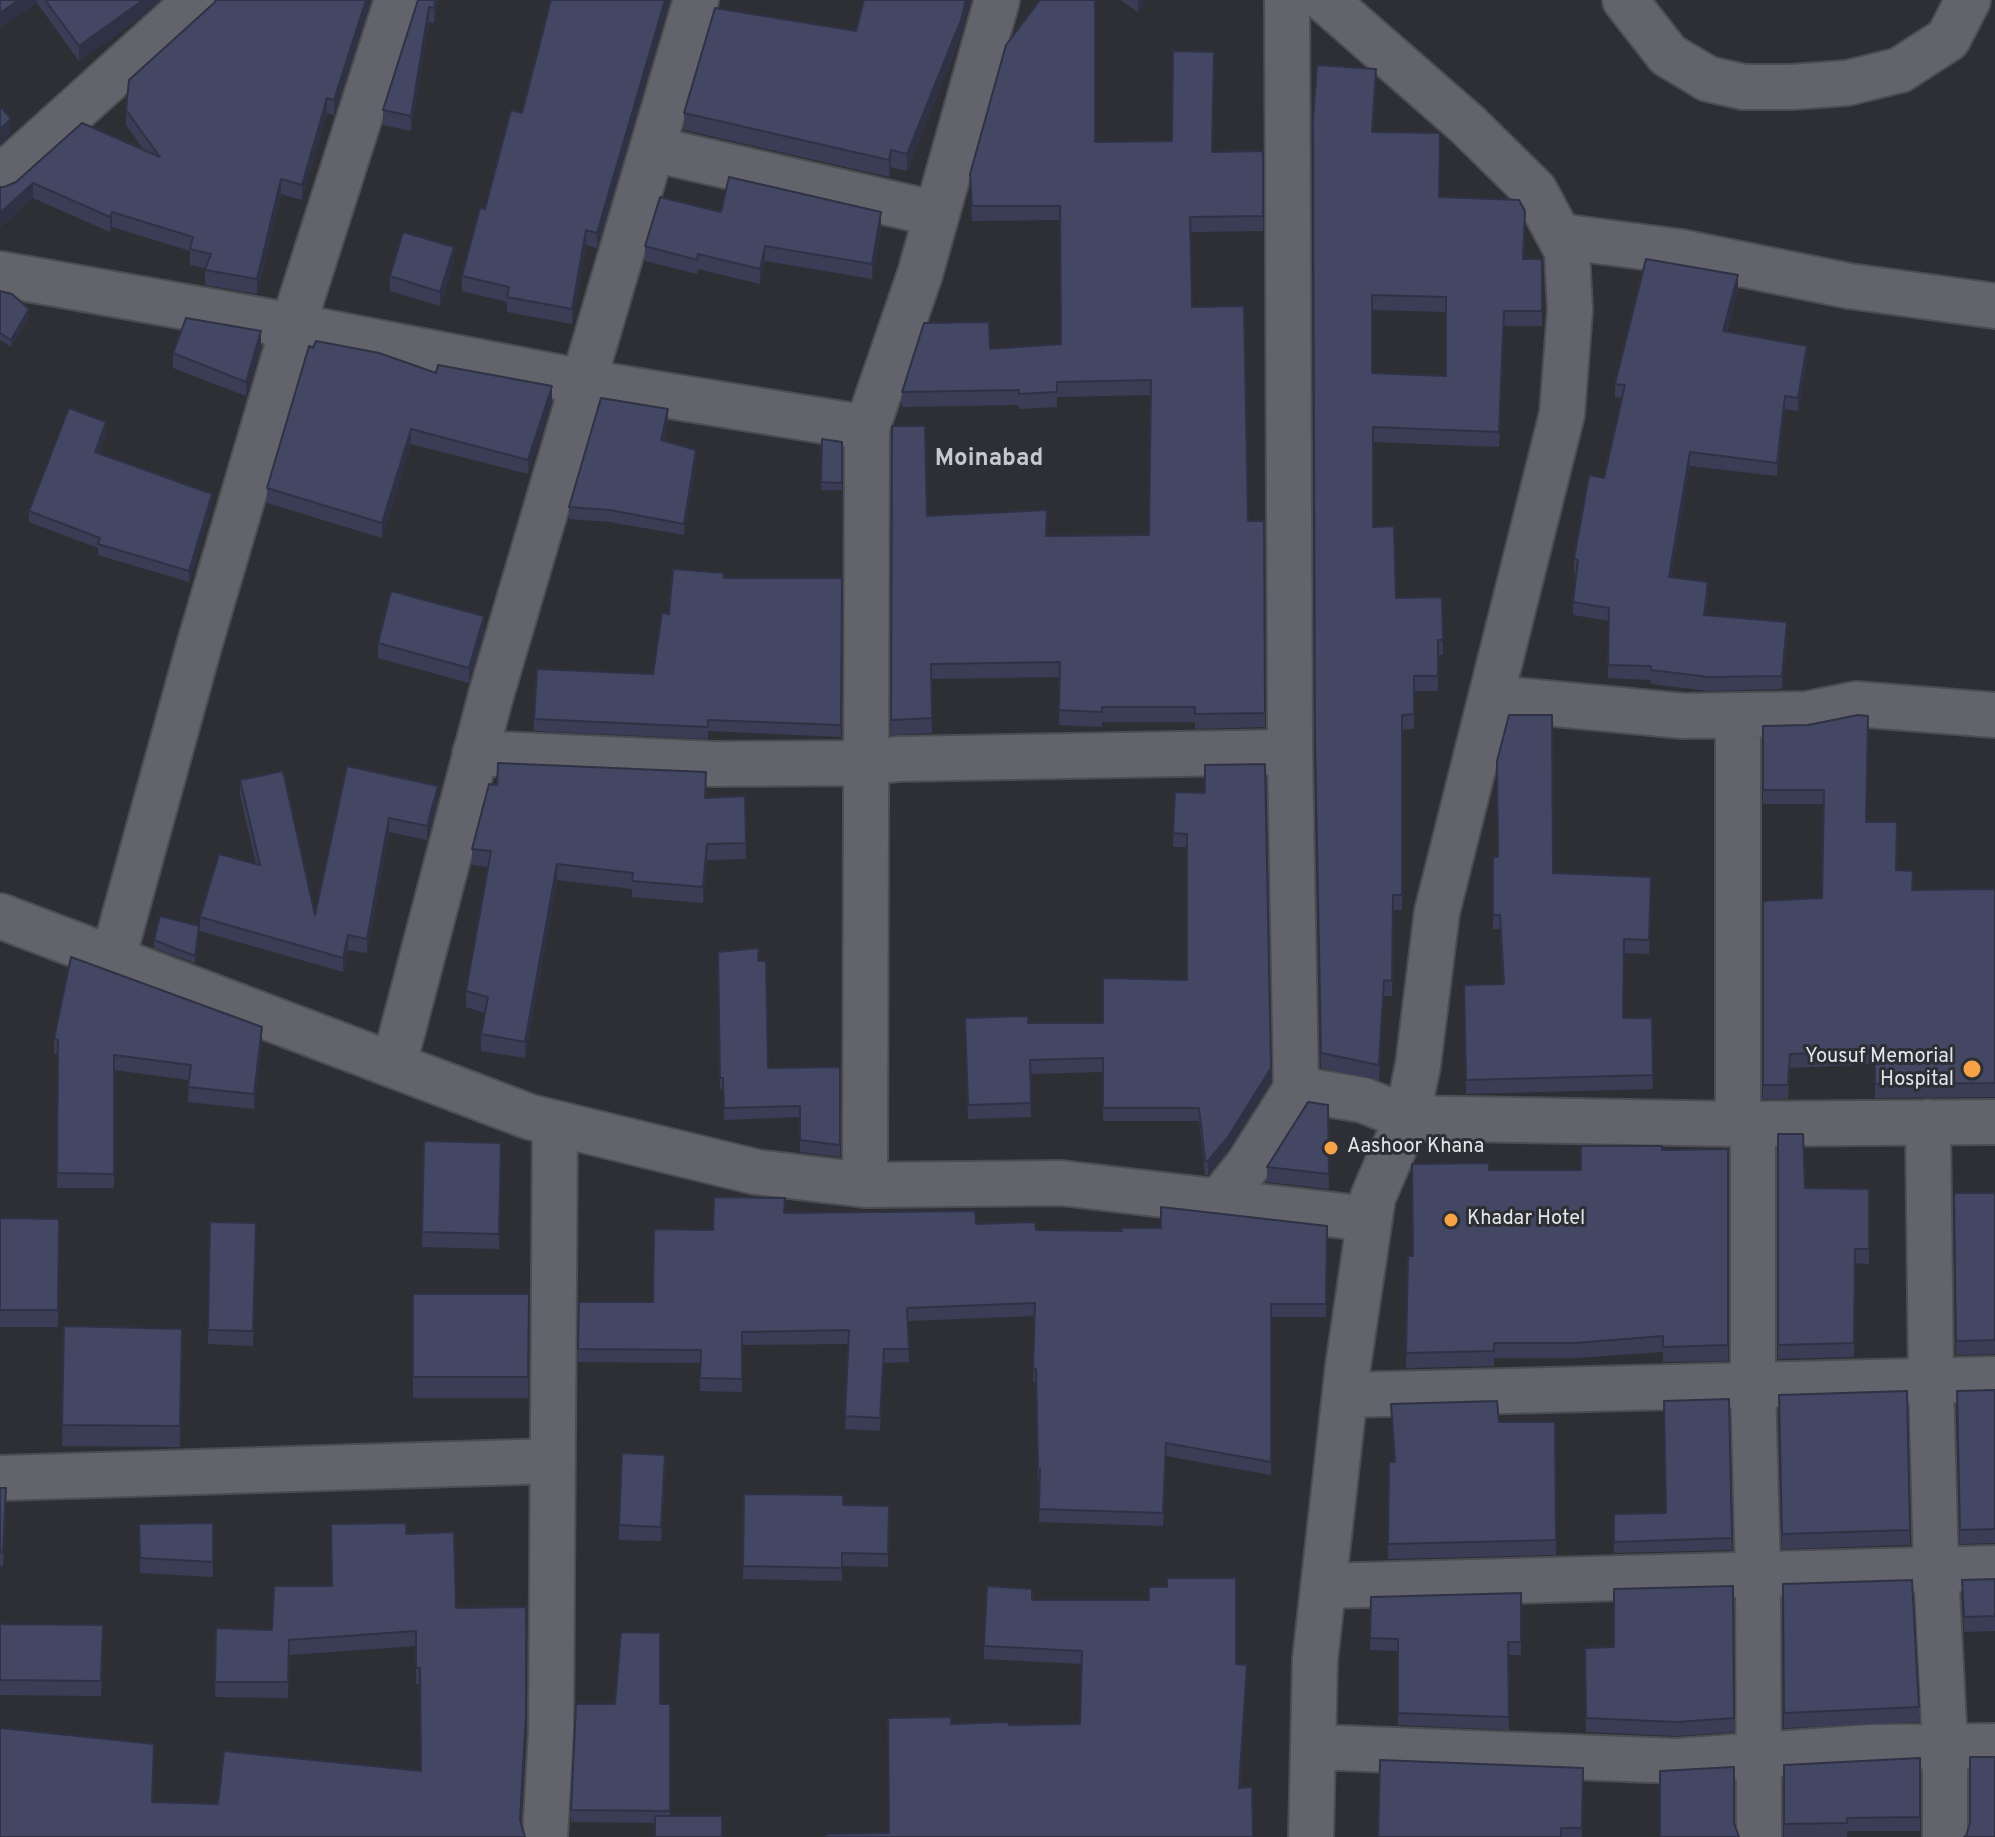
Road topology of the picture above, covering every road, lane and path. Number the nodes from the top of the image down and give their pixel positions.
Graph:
1 (197, 0) edge
2 (397, 0) edge
3 (696, 0) edge
4 (997, 0) edge
5 (1287, 0) edge
6 (1325, 0) edge
7 (1625, 0) edge
8 (1968, 0) edge
9 (653, 149) junction
10 (0, 178) edge
11 (937, 214) junction
12 (1559, 236) junction
13 (0, 274) edge
14 (1995, 306) edge
15 (293, 326) junction
16 (584, 382) junction
17 (867, 428) junction
18 (1492, 698) junction
19 (1738, 715) junction
20 (1995, 715) edge
21 (1290, 752) junction
22 (475, 753) junction
23 (866, 763) junction
24 (0, 916) edge
25 (113, 958) junction
26 (394, 1064) junction
27 (1296, 1089) junction
28 (1407, 1118) junction
29 (1928, 1122) junction
30 (1995, 1122) edge
31 (555, 1123) junction
32 (1745, 1124) junction
33 (865, 1185) junction
34 (1220, 1200) junction
35 (1369, 1219) junction
36 (1995, 1379) edge
37 (1931, 1380) junction
38 (1753, 1385) junction
39 (1345, 1395) junction
40 (553, 1461) junction
41 (0, 1478) edge
42 (1995, 1568) edge
43 (1936, 1570) junction
44 (1758, 1574) junction
45 (1323, 1586) junction
46 (1945, 1746) junction
47 (1995, 1746) edge
48 (1315, 1747) junction
49 (1759, 1755) junction
50 (545, 1837) edge
51 (1311, 1837) edge
52 (1759, 1837) edge
53 (1945, 1837) edge

1 - 10 street
2 - 15 street
3 - 9 street
4 - 11 street
5 - 21 street
6 - 12 street
7 - 8 street
9 - 11 street
9 - 16 street
11 - 17 street
12 - 14 street
12 - 18 street
13 - 15 street
15 - 16 street
15 - 25 street
16 - 17 street
16 - 22 street
17 - 23 street
18 - 19 street
18 - 28 street
19 - 20 street
19 - 32 street
21 - 23 street
21 - 27 street
22 - 23 street
22 - 26 street
23 - 33 street
24 - 25 street
25 - 26 street
26 - 31 street
27 - 28 street
27 - 34 street
28 - 32 street
28 - 35 street
29 - 30 street
29 - 32 street
29 - 37 street
31 - 33 street
31 - 40 street
32 - 38 street
33 - 34 street
34 - 35 street
35 - 39 street
36 - 37 street
37 - 38 street
37 - 43 street
38 - 39 street
38 - 44 street
39 - 45 street
40 - 41 street
40 - 50 street
42 - 43 street
43 - 44 street
43 - 46 street
44 - 45 street
44 - 49 street
45 - 48 street
46 - 47 street
46 - 49 street
46 - 53 street
48 - 49 street
48 - 51 street
49 - 52 street

